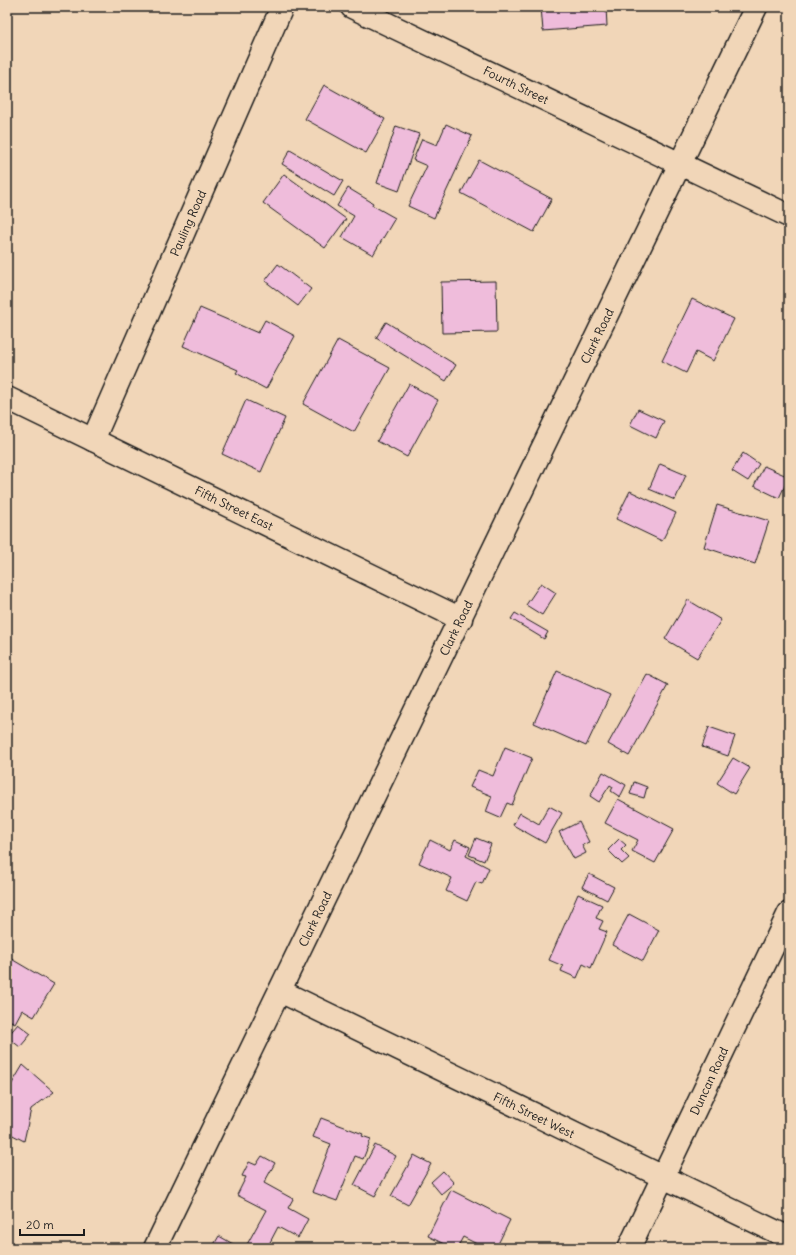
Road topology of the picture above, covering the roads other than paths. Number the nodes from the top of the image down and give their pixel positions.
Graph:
1 (282, 7) edge
2 (352, 7) edge
3 (756, 7) edge
4 (680, 164) junction
5 (789, 216) edge
6 (7, 398) edge
7 (93, 440) junction
8 (461, 619) junction
9 (789, 913) edge
10 (280, 990) junction
11 (663, 1178) junction
12 (789, 1238) edge
13 (156, 1248) edge
14 (629, 1248) edge

1 - 7 street, Pauling Road
2 - 4 street, Fourth Street
3 - 4 street, Clark Road
4 - 5 street, Fourth Street
4 - 8 street, Clark Road
6 - 7 street, Fifth Street East
7 - 8 street, Fifth Street East
8 - 10 street, Clark Road
9 - 11 street, Duncan Road
10 - 11 street, Fifth Street West
10 - 13 street, Clark Road
11 - 12 street, Fifth Street West
11 - 14 street, Duncan Road

